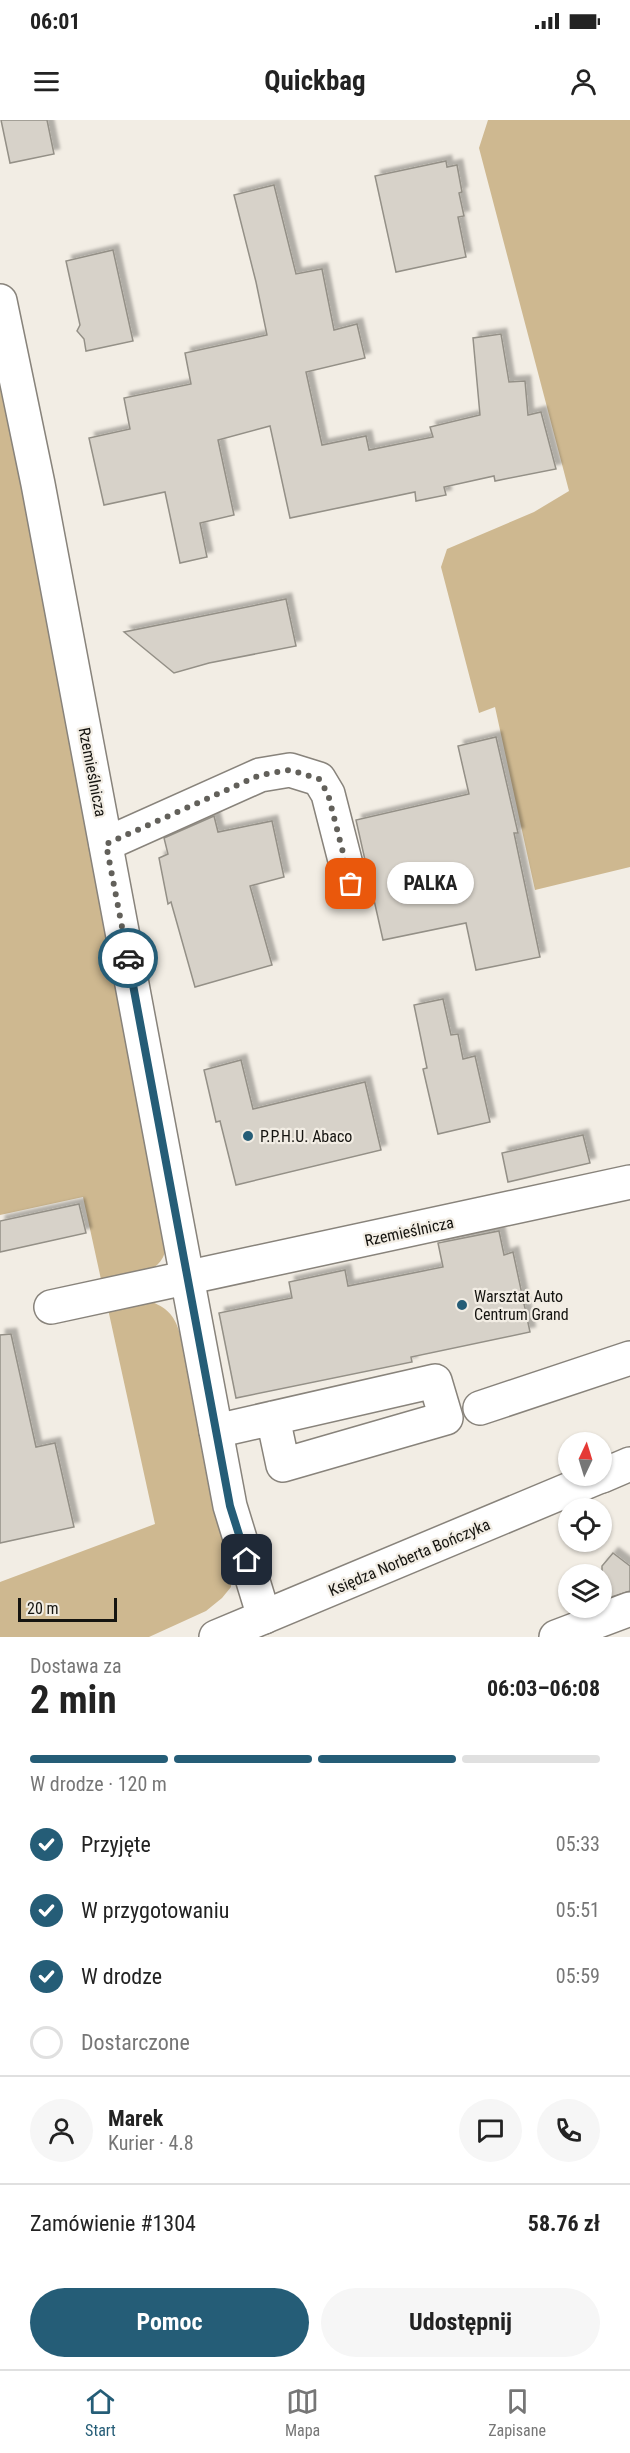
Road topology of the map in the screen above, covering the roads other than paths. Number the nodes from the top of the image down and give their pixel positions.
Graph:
1 (0, 301) edge
2 (106, 844) junction
3 (351, 884) dead end
4 (630, 1182) edge
5 (188, 1279) junction
6 (51, 1307) dead end
7 (630, 1358) edge
8 (480, 1408) dead end
9 (273, 1418) junction
10 (216, 1431) junction
11 (630, 1464) edge
12 (612, 1471) edge
13 (577, 1486) edge
14 (630, 1609) edge
15 (264, 1617) junction
16 (216, 1637) edge
17 (556, 1637) edge

1 - 2 street, Rzemieślnicza
2 - 3 street
2 - 5 street, Rzemieślnicza
4 - 5 street, Rzemieślnicza
5 - 6 street
5 - 10 street, Rzemieślnicza
7 - 8 street
9 - 9 street
9 - 10 street
10 - 15 street, Rzemieślnicza
11 - 12 street, Księdza Norberta Bończyka
13 - 15 street, Księdza Norberta Bończyka
14 - 17 street
15 - 16 street, Księdza Norberta Bończyka

